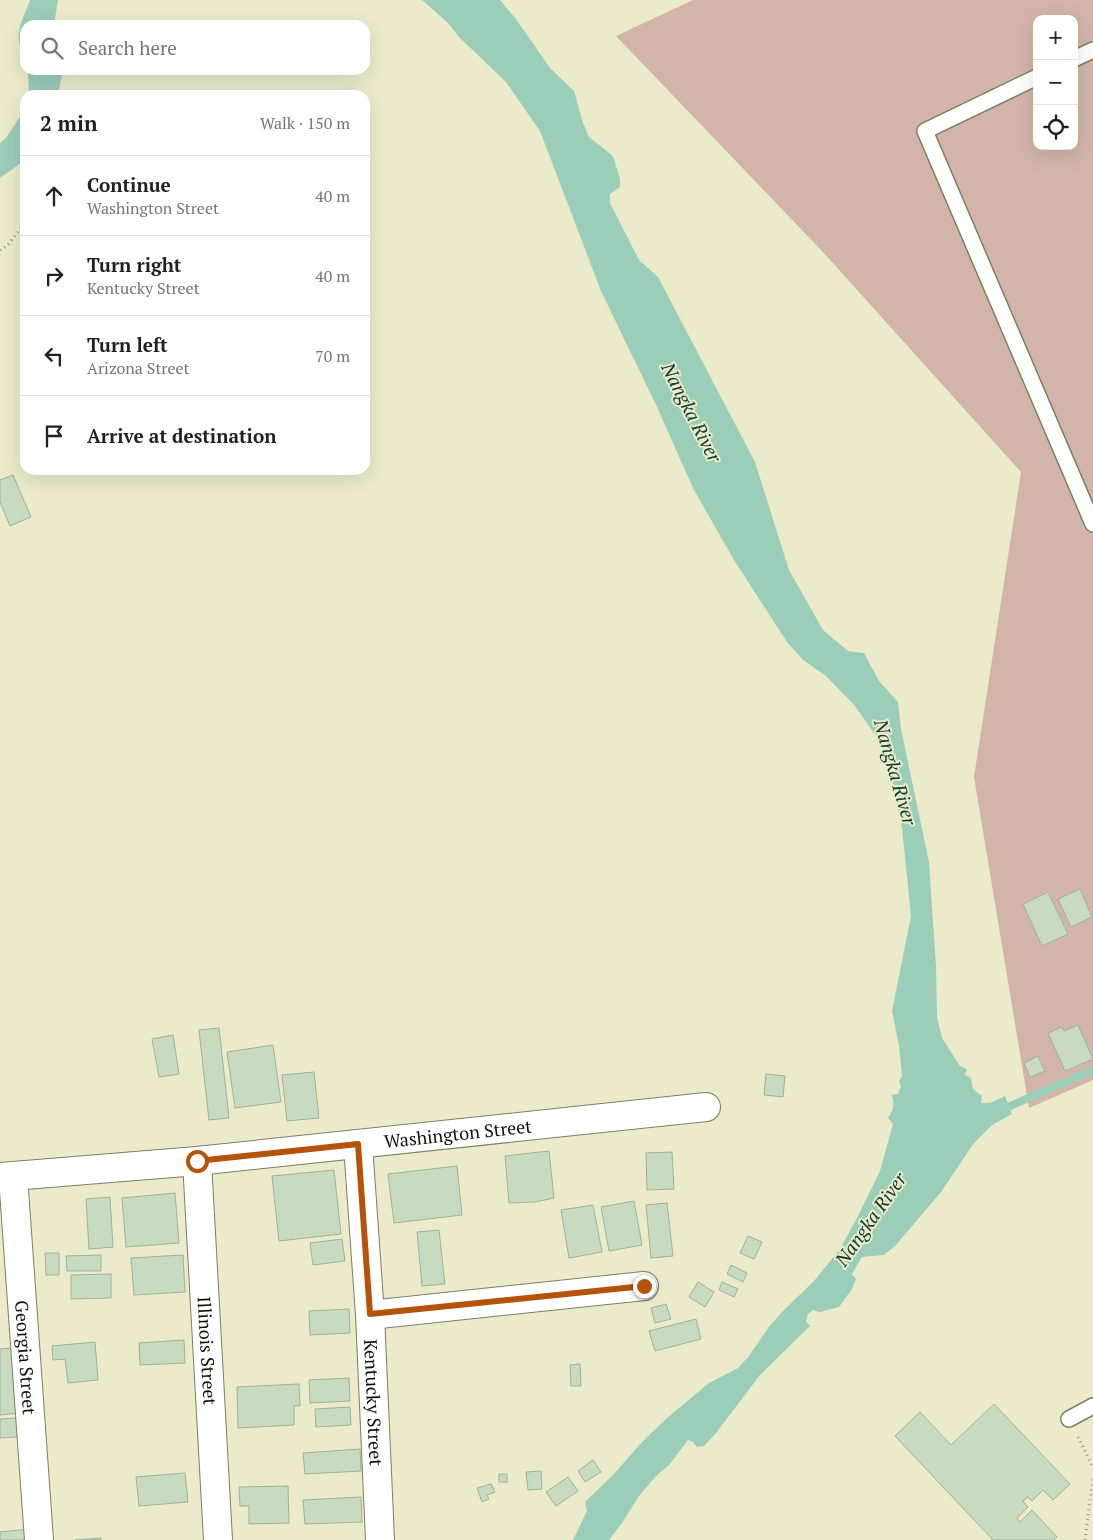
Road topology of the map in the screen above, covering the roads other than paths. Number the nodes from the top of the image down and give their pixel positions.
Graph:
1 (1093, 50) edge
2 (1078, 57) edge
3 (1033, 79) edge
4 (1093, 524) edge
5 (706, 1107) dead end
6 (358, 1144) junction
7 (197, 1161) junction
8 (7, 1177) edge
9 (644, 1286) dead end
10 (370, 1314) junction
11 (1093, 1406) edge
12 (1069, 1419) road end
13 (39, 1540) edge
14 (218, 1540) edge
15 (380, 1540) edge

1 - 2 lane
3 - 4 lane
5 - 6 street, Washington Street
6 - 7 street, Washington Street
6 - 10 street, Kentucky Street
7 - 8 street, Washington Street
7 - 14 street, Illinois Street
8 - 13 street, Georgia Street
9 - 10 street
10 - 15 street, Kentucky Street
11 - 12 lane

